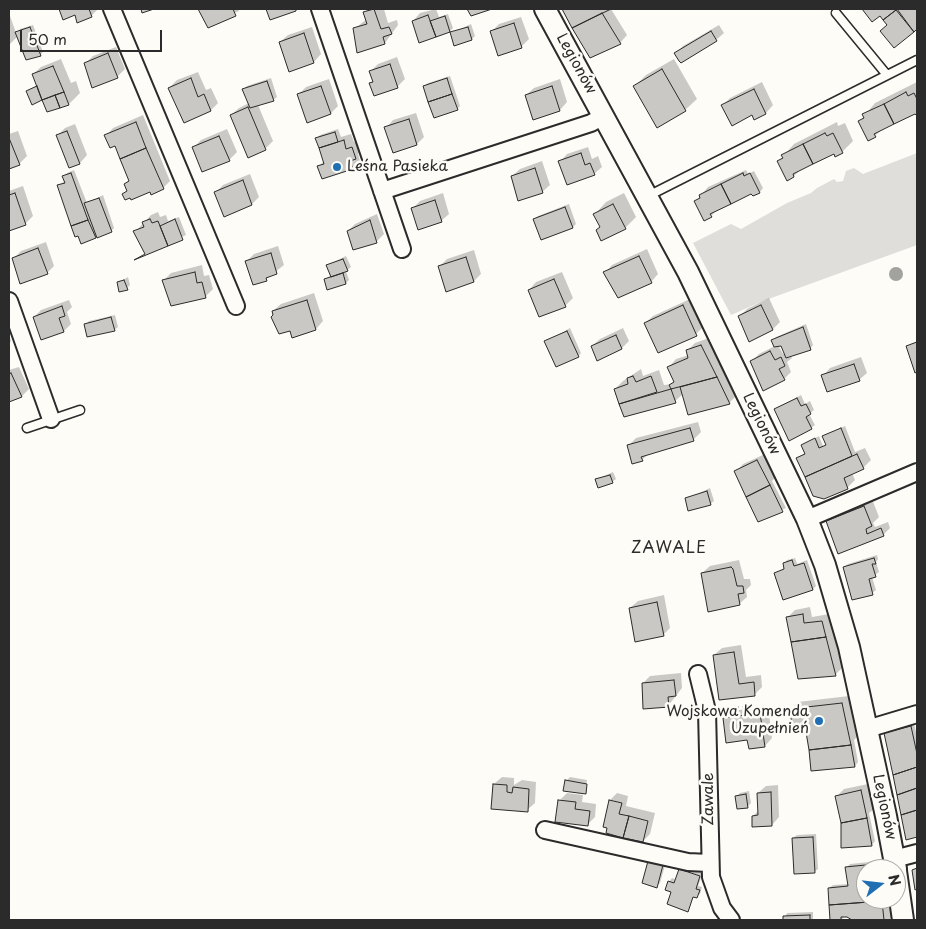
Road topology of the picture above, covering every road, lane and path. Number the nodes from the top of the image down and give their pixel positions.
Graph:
1 (112, 9) edge
2 (320, 9) edge
3 (546, 9) edge
4 (836, 13) dead end
5 (917, 60) edge
6 (887, 75) junction
7 (604, 116) junction
8 (382, 191) junction
9 (648, 196) junction
10 (402, 249) dead end
11 (9, 301) edge
12 (236, 306) dead end
13 (80, 410) dead end
14 (51, 419) junction
15 (27, 428) dead end
16 (917, 472) edge
17 (807, 519) junction
18 (698, 674) dead end
19 (746, 707) dead end
20 (720, 710) dead end
21 (917, 714) edge
22 (867, 729) junction
23 (546, 830) dead end
24 (917, 853) edge
25 (894, 859) edge
26 (906, 860) edge
27 (710, 863) junction
28 (730, 920) edge

1 - 12 street
2 - 8 street
3 - 7 street, Legionów
4 - 6 lane
5 - 6 lane
6 - 9 lane
7 - 8 street
7 - 9 street, Legionów
8 - 10 street
9 - 17 street, Legionów
11 - 14 street
13 - 14 lane
14 - 15 lane
16 - 17 street
17 - 22 street, Legionów
18 - 27 street, Zawale
19 - 20 path
21 - 22 street
22 - 25 street, Legionów
23 - 27 street
24 - 26 street
27 - 28 street, Zawale

